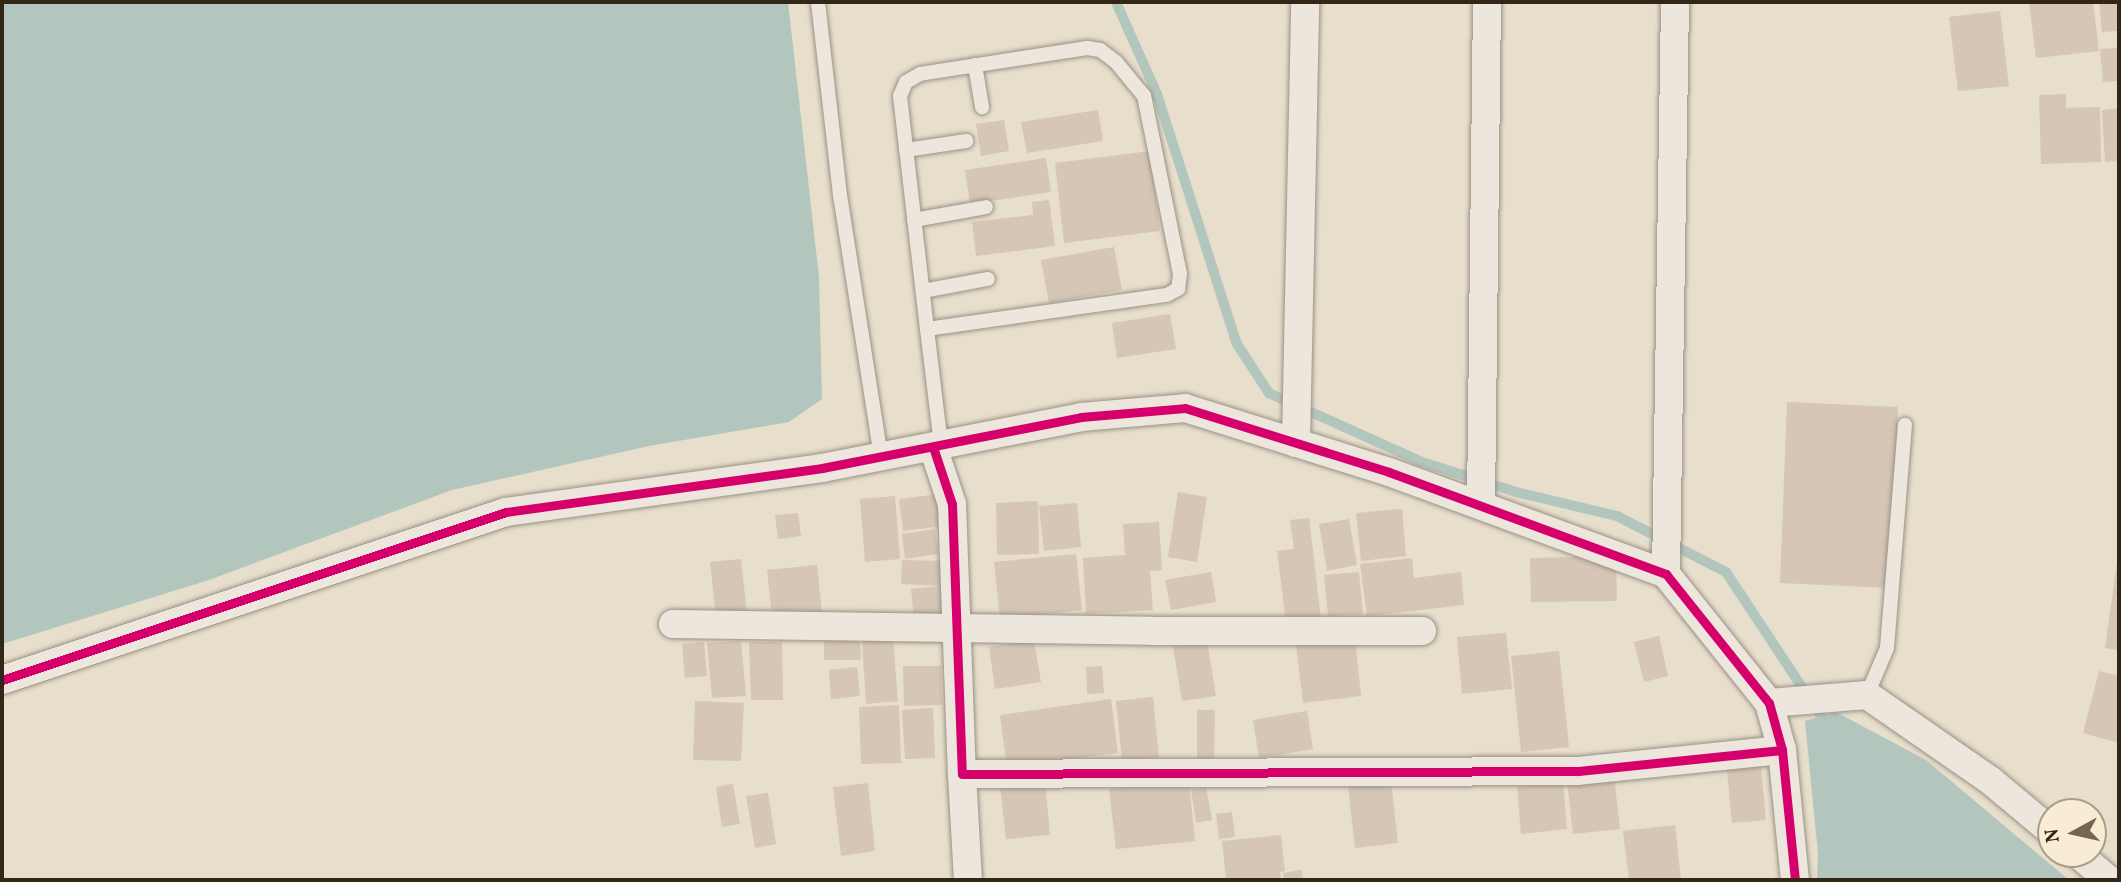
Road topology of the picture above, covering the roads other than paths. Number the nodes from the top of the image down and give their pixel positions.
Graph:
1 (818, 2) edge
2 (1305, 2) edge
3 (1487, 2) edge
4 (1675, 2) edge
5 (975, 65) junction
6 (982, 107) dead end
7 (966, 141) dead end
8 (906, 150) junction
9 (986, 207) dead end
10 (914, 220) junction
11 (988, 279) dead end
12 (923, 291) junction
13 (927, 330) junction
14 (1905, 425) dead end
15 (1296, 432) junction
16 (937, 446) junction
17 (881, 456) junction
18 (1481, 501) junction
19 (1666, 566) junction
20 (673, 624) dead end
21 (958, 628) junction
22 (1422, 631) dead end
23 (2, 680) edge
24 (1867, 695) junction
25 (1781, 702) junction
26 (1782, 750) junction
27 (962, 774) junction
28 (2037, 819) edge
29 (2119, 860) edge
30 (2095, 868) edge
31 (968, 880) edge
32 (1795, 880) edge
33 (2109, 880) edge
34 (2115, 880) edge

1 - 17 lane
2 - 15 street
3 - 18 street
4 - 19 street
5 - 6 lane
5 - 8 lane
5 - 13 lane
7 - 8 lane
8 - 10 lane
9 - 10 lane
10 - 12 lane
11 - 12 lane
12 - 13 lane
13 - 16 lane
14 - 24 lane
15 - 16 street
15 - 18 street
16 - 17 street
16 - 21 street
17 - 23 street
18 - 19 street
19 - 25 street
20 - 21 street
21 - 22 street
21 - 27 street
24 - 25 street
24 - 28 street
25 - 26 street
26 - 27 street
26 - 32 street
27 - 31 street
29 - 34 street
30 - 33 street

